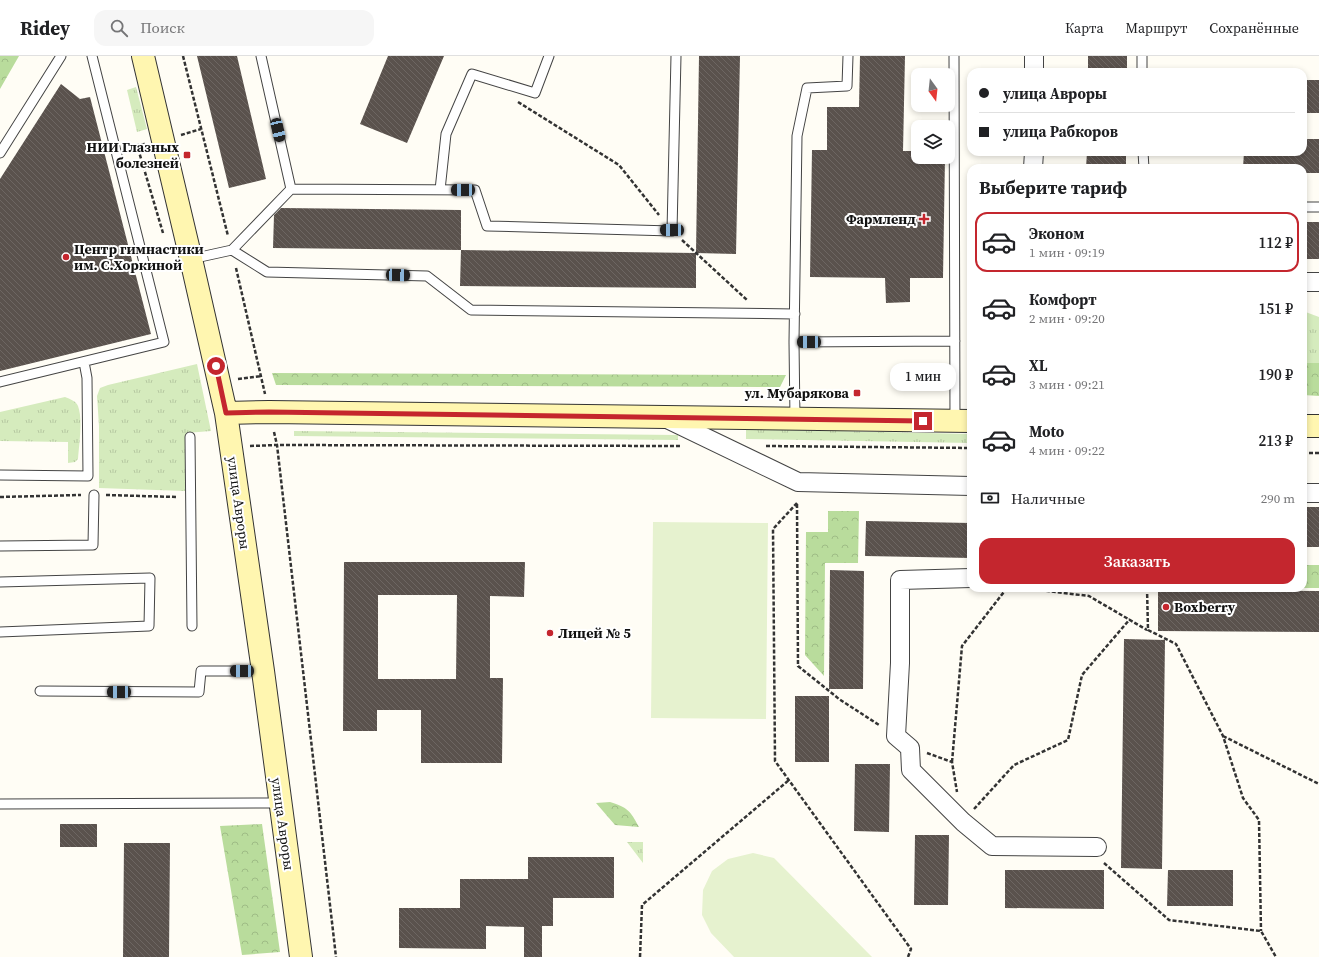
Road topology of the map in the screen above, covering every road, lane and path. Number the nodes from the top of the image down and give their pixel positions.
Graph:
1 (62, 56) edge
2 (92, 56) edge
3 (143, 56) edge
4 (183, 56) edge
5 (261, 56) edge
6 (549, 56) edge
7 (676, 56) edge
8 (848, 56) edge
9 (954, 56) edge
10 (1034, 56) edge
11 (1142, 56) edge
12 (1034, 68) edge
13 (1142, 68) edge
14 (516, 101) dead end
15 (0, 153) edge
16 (291, 189) junction
17 (440, 190) junction
18 (1307, 206) edge
19 (1319, 207) edge
20 (672, 230) junction
21 (232, 250) junction
22 (191, 259) junction
23 (1307, 282) edge
24 (1319, 282) edge
25 (753, 300) dead end
26 (795, 314) junction
27 (794, 342) junction
28 (955, 342) junction
29 (84, 362) junction
30 (0, 382) edge
31 (269, 412) junction
32 (226, 413) junction
33 (662, 417) junction
34 (795, 419) junction
35 (963, 421) edge
36 (1307, 426) edge
37 (1319, 426) edge
38 (190, 437) dead end
39 (277, 445) junction
40 (231, 446) junction
41 (683, 446) dead end
42 (762, 446) dead end
43 (967, 448) edge
44 (1307, 453) edge
45 (1319, 453) edge
46 (0, 475) edge
47 (798, 482) junction
48 (967, 486) edge
49 (1307, 493) edge
50 (1319, 493) edge
51 (94, 494) dead end
52 (798, 503) junction
53 (0, 546) edge
54 (967, 578) edge
55 (0, 582) edge
56 (1003, 592) edge
57 (1055, 592) edge
58 (1147, 592) edge
59 (1130, 619) junction
60 (192, 626) dead end
61 (1148, 630) junction
62 (0, 632) edge
63 (263, 671) junction
64 (40, 691) dead end
65 (896, 736) junction
66 (1223, 736) junction
67 (952, 762) dead end
68 (789, 780) junction
69 (1319, 784) edge
70 (281, 803) junction
71 (0, 804) edge
72 (963, 822) junction
73 (1097, 847) dead end
74 (1260, 931) dead end
75 (301, 957) edge
76 (336, 957) edge
77 (640, 957) edge
78 (908, 957) edge

1 - 15 lane
2 - 29 lane
3 - 22 street, улица Авроры
4 - 21 path
5 - 16 lane
6 - 17 lane
7 - 20 lane
8 - 26 lane
9 - 28 lane
10 - 12 street
11 - 13 lane
14 - 20 path
16 - 17 lane
16 - 21 lane
17 - 20 lane
18 - 19 lane
20 - 25 path
21 - 22 lane
21 - 26 lane
21 - 31 path
22 - 32 street, улица Авроры
23 - 24 street
26 - 27 lane
27 - 28 lane
27 - 34 lane
28 - 35 lane
29 - 30 lane
29 - 46 lane
31 - 32 street
31 - 33 street
31 - 39 path
32 - 40 street, улица Авроры
33 - 34 street
33 - 47 street
34 - 35 street
36 - 37 street
38 - 60 lane
39 - 40 path
39 - 41 path
39 - 76 path
40 - 63 street, улица Авроры
42 - 43 path
44 - 45 path
47 - 48 street
47 - 52 path
49 - 50 street
51 - 53 lane
52 - 65 path
52 - 68 path
54 - 65 street
55 - 62 lane
56 - 67 path
57 - 59 path
58 - 61 path
59 - 61 path
59 - 72 path
61 - 66 path
63 - 64 lane
63 - 70 street, улица Авроры
65 - 72 street
66 - 69 path
66 - 74 path
68 - 77 path
68 - 78 path
70 - 71 lane
70 - 75 street, улица Авроры
72 - 73 street

